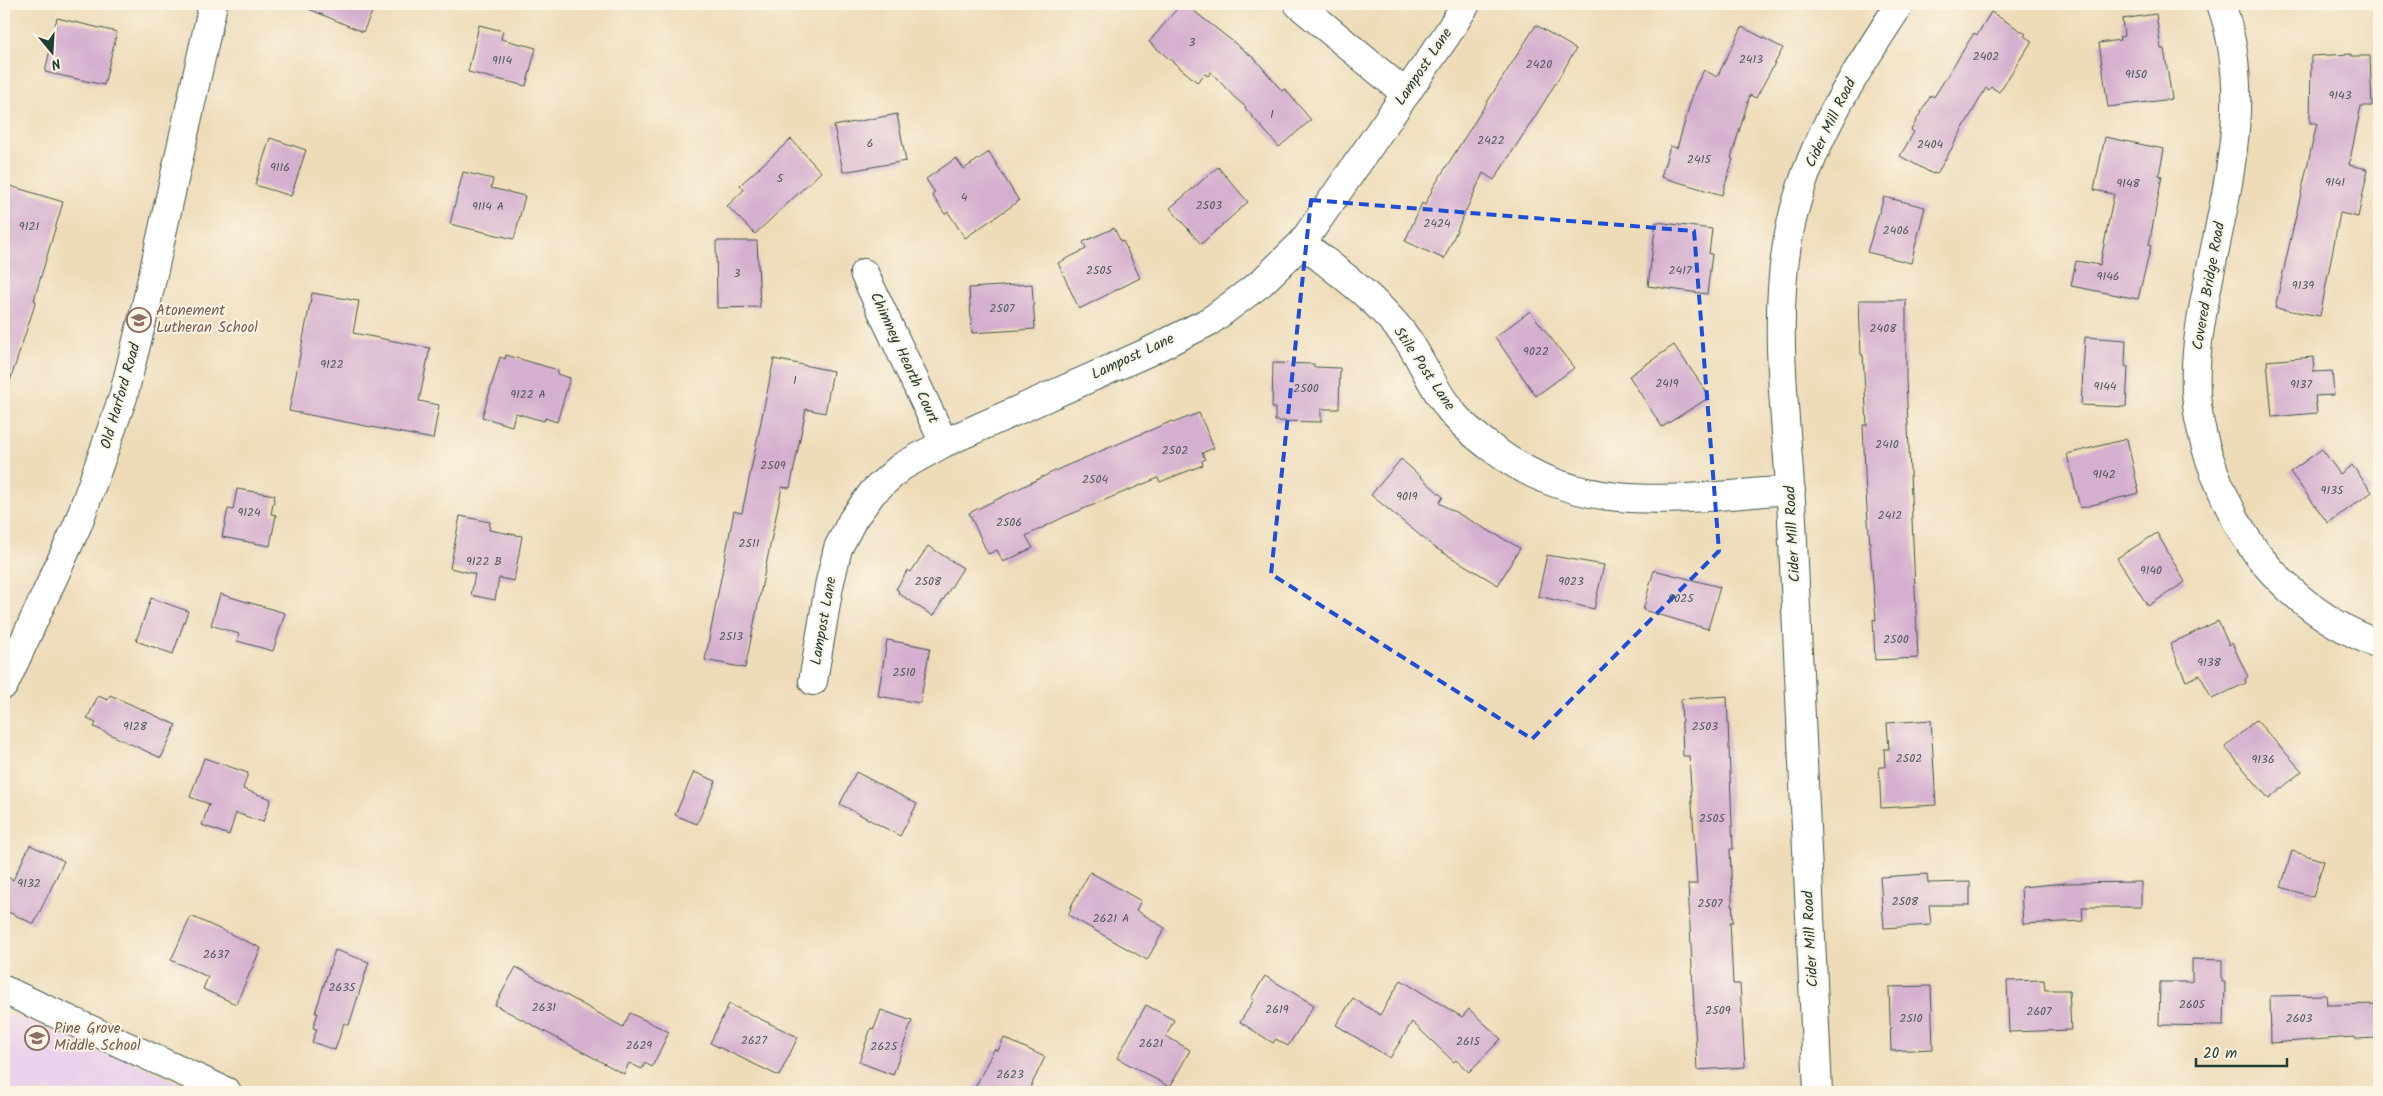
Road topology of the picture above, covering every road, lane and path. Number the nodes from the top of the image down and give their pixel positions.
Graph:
1 (213, 4) edge
2 (1298, 4) edge
3 (1466, 4) edge
4 (1900, 4) edge
5 (2221, 4) edge
6 (1406, 94) junction
7 (1302, 243) junction
8 (864, 273) dead end
9 (944, 443) junction
10 (1791, 490) junction
11 (2379, 644) edge
12 (814, 681) dead end
13 (4, 685) edge
14 (4, 990) edge
15 (227, 1092) edge
16 (1818, 1092) edge

1 - 13 street, Old Harford Road
2 - 6 street
3 - 6 street, Lampost Lane
4 - 10 street, Cider Mill Road
5 - 11 street, Covered Bridge Road
6 - 7 street, Lampost Lane
7 - 9 street, Lampost Lane
7 - 10 street, Stile Post Lane
8 - 9 street, Chimney Hearth Court
9 - 12 street, Lampost Lane
10 - 16 street, Cider Mill Road
14 - 15 street

